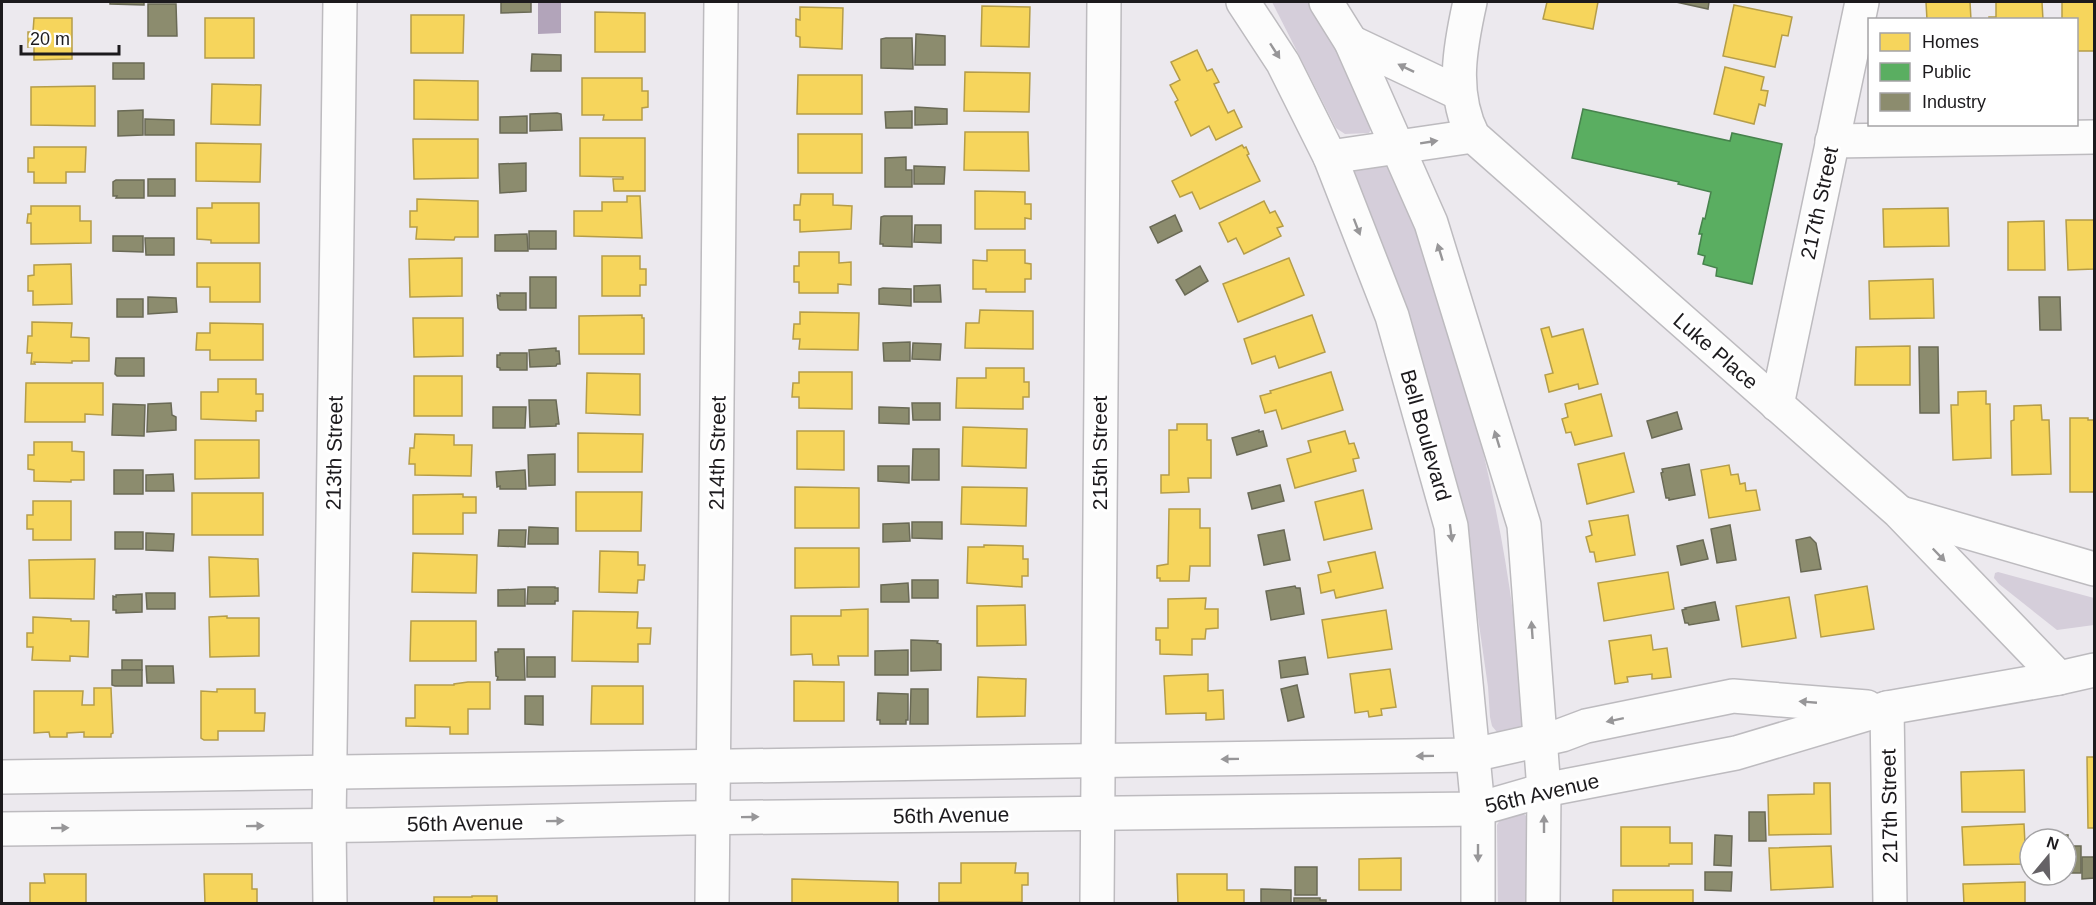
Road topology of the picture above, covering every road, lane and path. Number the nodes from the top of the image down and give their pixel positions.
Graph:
1 (340, 2) edge
2 (721, 2) edge
3 (1104, 2) edge
4 (1243, 2) edge
5 (1326, 2) edge
6 (1862, 2) edge
7 (1469, 9) edge
8 (1351, 42) junction
9 (1459, 93) junction
10 (1473, 136) junction
11 (2094, 138) edge
12 (1832, 141) junction
13 (1397, 147) junction
14 (1330, 157) junction
15 (1777, 405) junction
16 (1899, 513) junction
17 (2094, 569) edge
18 (2094, 670) edge
19 (2059, 678) junction
20 (1887, 708) junction
21 (1540, 741) junction
22 (1473, 755) junction
23 (1098, 761) junction
24 (713, 767) junction
25 (330, 772) junction
26 (2, 777) edge
27 (1544, 790) junction
28 (1478, 809) junction
29 (1097, 813) junction
30 (712, 818) junction
31 (329, 825) junction
32 (2, 829) edge
33 (330, 903) edge
34 (712, 903) edge
35 (1097, 903) edge
36 (1478, 903) edge
37 (1543, 903) edge
38 (1890, 903) edge

1 - 25 street, 213th Street
2 - 24 street, 214th Street
3 - 23 street, 215th Street
4 -> 14 street, Bell Boulevard
5 - 8 street
6 - 12 street, 217th Street
7 - 9 street, Luke Place
9 -> 8 street
8 - 13 street
9 - 10 street, Luke Place
13 -> 10 street
10 - 15 street, Luke Place
11 - 12 street
12 - 15 street, 217th Street
13 - 14 street
21 -> 13 street
14 -> 22 street, Bell Boulevard
15 - 16 street, Luke Place
16 - 17 street, Luke Place
16 -> 19 street
18 - 19 street, 56th Avenue
19 - 20 street, 56th Avenue
20 -> 21 street, 56th Avenue
20 - 27 street, 56th Avenue
20 - 38 street, 217th Street
21 - 22 street, 56th Avenue
21 - 27 street
22 -> 23 street, 56th Avenue
22 - 28 street, Bell Boulevard
23 - 24 street, 56th Avenue
23 - 29 street, 215th Street
24 - 25 street, 56th Avenue
24 - 30 street, 214th Street
25 - 26 street, 56th Avenue
25 - 31 street, 213th Street
27 - 28 street, 56th Avenue
37 -> 27 street
28 - 29 street, 56th Avenue
28 -> 36 street, Bell Boulevard
30 -> 29 street, 56th Avenue
29 - 35 street, 215th Street
31 -> 30 street, 56th Avenue
30 - 34 street, 214th Street
32 -> 31 street, 56th Avenue
31 - 33 street, 213th Street

